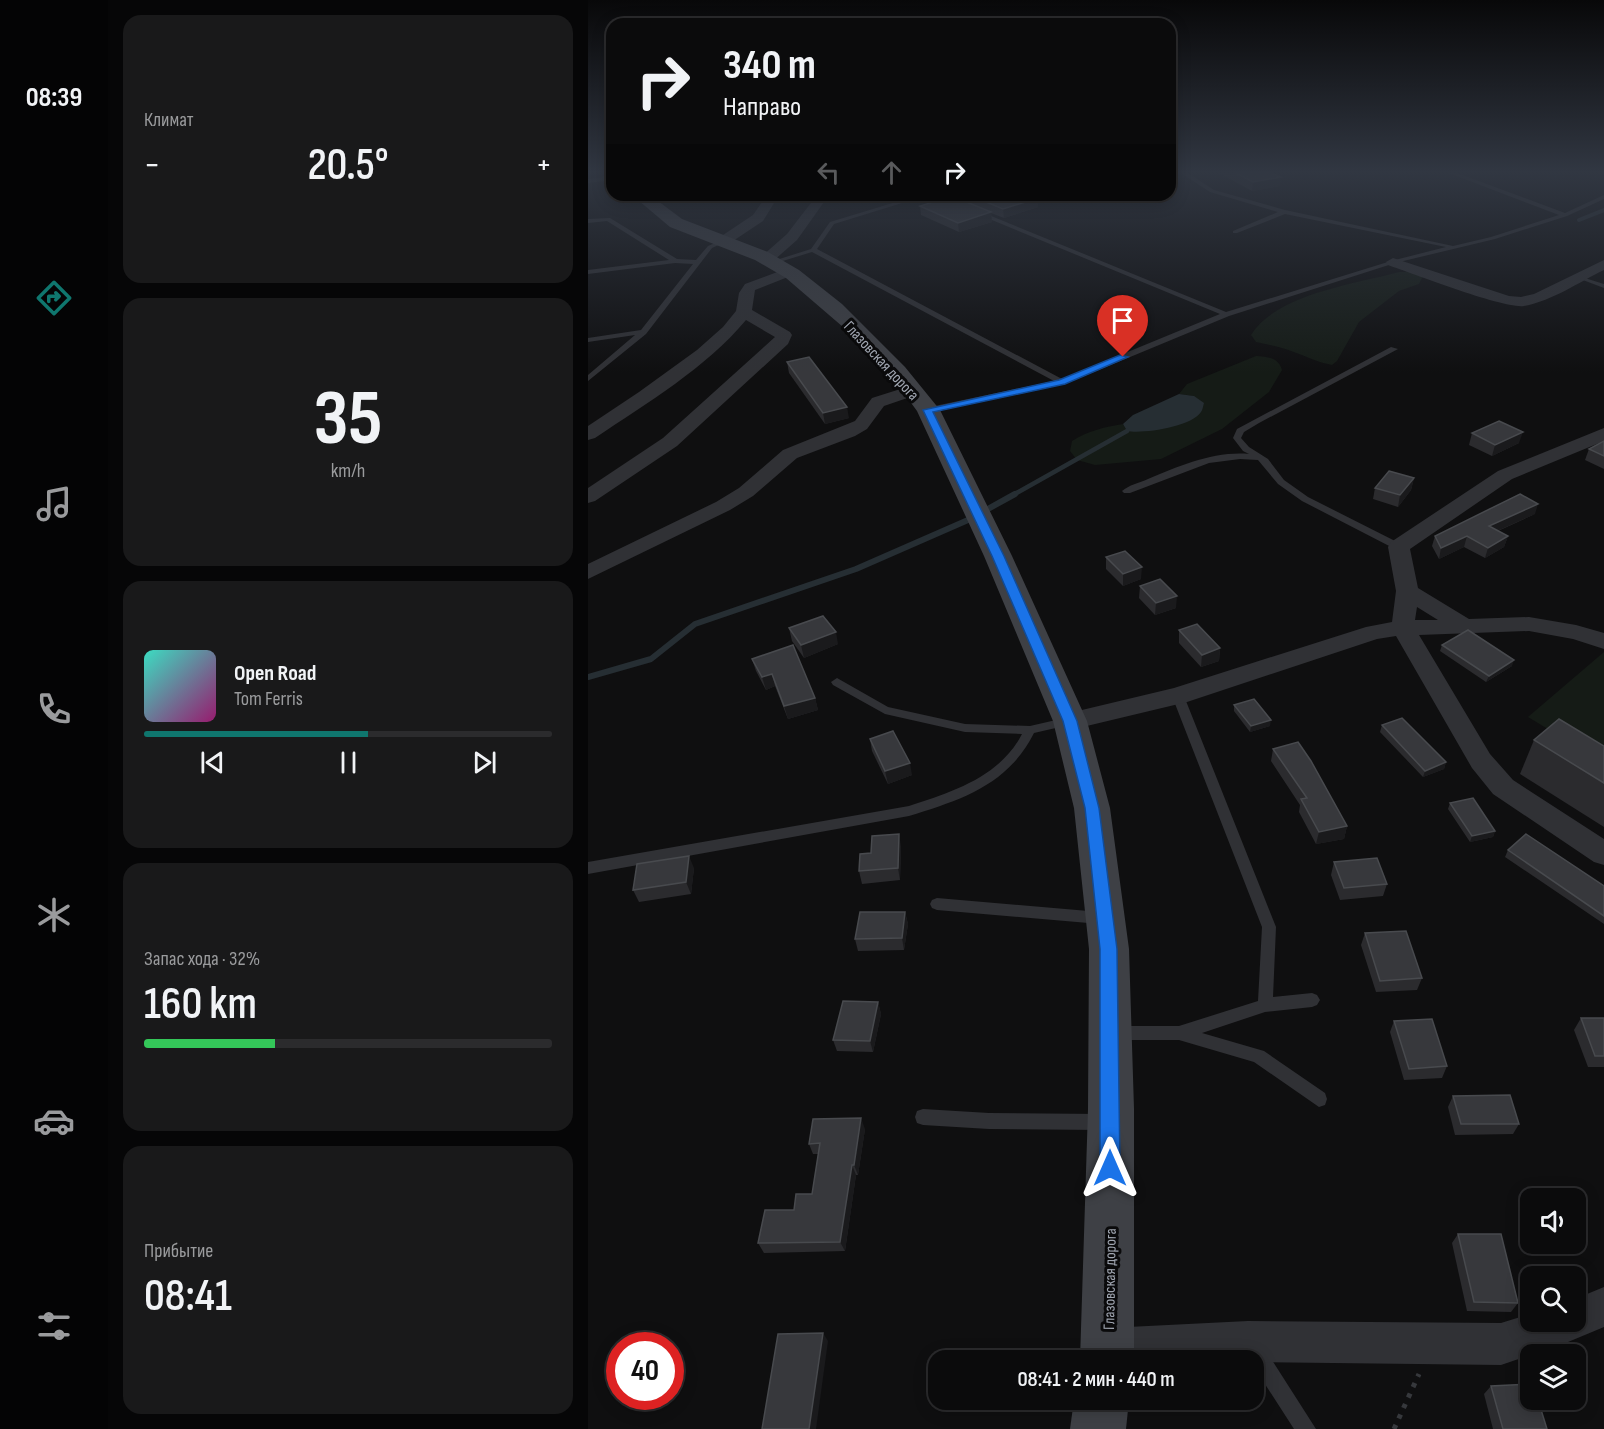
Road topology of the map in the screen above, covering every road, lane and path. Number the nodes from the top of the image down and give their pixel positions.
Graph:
1 (641, 240) edge
2 (695, 240) edge
3 (727, 240) edge
4 (791, 240) edge
5 (811, 240) edge
6 (1046, 240) edge
7 (1418, 240) edge
8 (1486, 240) edge
9 (1454, 247) junction
10 (710, 252) junction
11 (675, 261) junction
12 (785, 261) junction
13 (1393, 262) junction
14 (1604, 264) edge
15 (588, 272) edge
16 (1577, 276) junction
17 (1604, 286) edge
18 (744, 312) junction
19 (1226, 314) junction
20 (643, 332) junction
21 (588, 340) edge
22 (1394, 349) dead end
23 (588, 378) edge
24 (1062, 382) junction
25 (920, 400) junction
26 (588, 434) edge
27 (1604, 434) edge
28 (1265, 460) junction
29 (1126, 491) dead end
30 (588, 496) edge
31 (1399, 547) junction
32 (588, 572) edge
33 (1407, 591) junction
34 (1465, 626) junction
35 (1403, 628) junction
36 (1604, 641) edge
37 (837, 682) dead end
38 (1178, 696) junction
39 (1070, 721) junction
40 (1030, 730) junction
41 (1604, 854) edge
42 (588, 868) edge
43 (937, 904) dead end
44 (1105, 918) junction
45 (1312, 1000) dead end
46 (1265, 1005) junction
47 (1110, 1033) junction
48 (1179, 1033) junction
49 (1319, 1099) dead end
50 (923, 1116) dead end
51 (1111, 1122) junction
52 (1604, 1307) edge
53 (1586, 1314) edge
54 (1538, 1332) edge
55 (1248, 1342) junction
56 (1432, 1343) junction
57 (1106, 1350) edge
58 (1207, 1350) edge
59 (1101, 1410) edge
60 (1098, 1429) edge
61 (1306, 1429) edge
62 (1394, 1429) edge

1 - 11 lane
2 - 10 street, Глазовская дорога
3 - 10 street
4 - 12 street
5 - 12 lane
6 - 19 lane
7 - 9 lane
8 - 9 lane
9 - 13 lane
10 - 11 lane
10 - 12 street, Глазовская дорога
10 - 20 lane
11 - 15 lane
12 - 18 street
12 - 24 lane
12 - 25 street, Глазовская дорога
13 - 16 street
13 - 19 lane
14 - 16 street
16 - 17 lane
18 - 26 street
18 - 30 street
19 - 24 lane
20 - 21 lane
20 - 23 lane
22 - 28 lane
24 - 25 lane
25 - 32 street
25 - 39 street, Глазовская дорога
27 - 31 street
28 - 29 lane
28 - 31 lane
31 - 33 street
33 - 34 street
33 - 35 street
34 - 35 street
34 - 36 street
35 - 38 street
35 - 41 street
37 - 40 lane
38 - 39 street
38 - 46 lane
39 - 40 lane
39 - 44 street, Глазовская дорога
40 - 42 lane
43 - 44 lane
44 - 47 street, Глазовская дорога
45 - 46 lane
46 - 48 lane
47 - 48 lane
47 - 51 street, Глазовская дорога
48 - 49 lane
50 - 51 lane
51 - 57 street, Глазовская дорога
52 - 53 street
54 - 56 street
55 - 56 street
55 - 58 street
55 - 61 lane
56 - 62 path
59 - 60 street, Глазовская дорога

